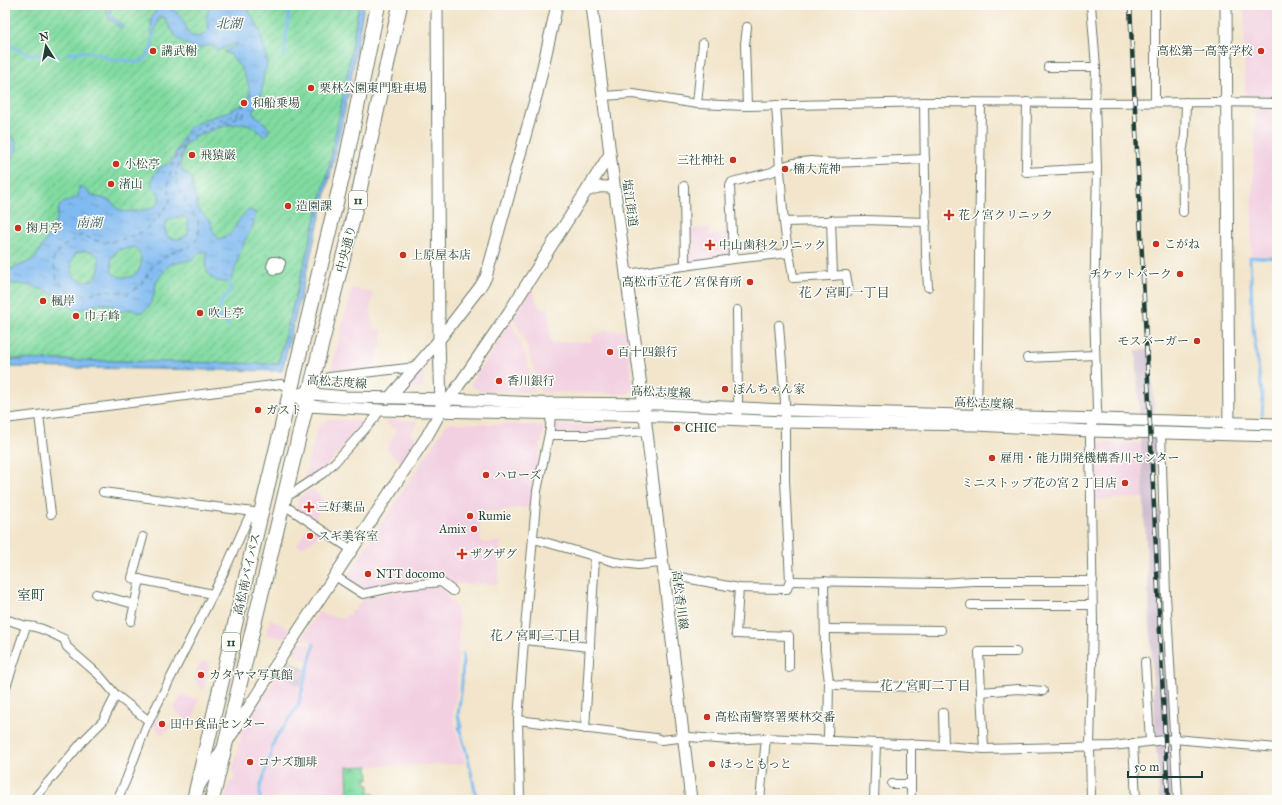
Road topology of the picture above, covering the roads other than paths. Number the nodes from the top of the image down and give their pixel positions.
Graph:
1 (378, 5) edge
2 (400, 5) edge
3 (437, 5) edge
4 (557, 5) edge
5 (592, 5) edge
6 (1091, 5) edge
7 (1155, 5) edge
8 (1226, 5) edge
9 (747, 27) dead end
10 (703, 42) dead end
11 (1048, 67) dead end
12 (1096, 67) junction
13 (603, 96) junction
14 (924, 102) junction
15 (1027, 102) junction
16 (1155, 102) junction
17 (1186, 102) junction
18 (1227, 102) junction
19 (981, 103) junction
20 (1095, 103) junction
21 (1277, 103) edge
22 (697, 104) junction
23 (776, 105) junction
24 (747, 106) junction
25 (610, 154) junction
26 (925, 159) junction
27 (780, 167) junction
28 (1097, 168) junction
29 (684, 186) dead end
30 (614, 188) junction
31 (587, 191) junction
32 (1183, 212) dead end
33 (831, 220) junction
34 (784, 222) junction
35 (926, 222) junction
36 (790, 253) junction
37 (733, 259) junction
38 (686, 266) junction
39 (627, 274) junction
40 (833, 276) junction
41 (928, 287) dead end
42 (849, 291) dead end
43 (737, 310) dead end
44 (778, 325) dead end
45 (439, 340) junction
46 (1096, 355) junction
47 (1028, 358) dead end
48 (416, 367) junction
49 (329, 377) dead end
50 (292, 391) junction
51 (389, 398) junction
52 (445, 399) junction
53 (308, 400) junction
54 (552, 403) junction
55 (643, 404) junction
56 (380, 410) junction
57 (441, 411) junction
58 (737, 414) junction
59 (39, 415) junction
60 (551, 415) junction
61 (645, 416) junction
62 (785, 416) junction
63 (5, 419) edge
64 (284, 419) joint
65 (1094, 419) junction
66 (977, 421) junction
67 (304, 422) joint
68 (1229, 422) junction
69 (1277, 424) edge
70 (646, 431) junction
71 (1090, 431) junction
72 (1161, 433) junction
73 (549, 435) junction
74 (1229, 435) junction
75 (1277, 436) edge
76 (103, 492) dead end
77 (285, 502) junction
78 (261, 513) junction
79 (51, 514) dead end
80 (143, 536) dead end
81 (534, 539) junction
82 (352, 550) junction
83 (595, 557) junction
84 (663, 568) junction
85 (335, 576) junction
86 (140, 579) junction
87 (790, 581) junction
88 (824, 581) junction
89 (1093, 581) junction
90 (739, 588) junction
91 (453, 591) dead end
92 (96, 594) dead end
93 (213, 594) junction
94 (134, 604) junction
95 (971, 605) dead end
96 (1092, 606) junction
97 (5, 619) edge
98 (131, 621) dead end
99 (26, 626) junction
100 (824, 629) junction
101 (941, 630) dead end
102 (524, 640) junction
103 (590, 647) junction
104 (1016, 652) dead end
105 (1145, 662) dead end
106 (789, 668) dead end
107 (829, 682) junction
108 (917, 687) dead end
109 (5, 690) edge
110 (1043, 691) dead end
111 (981, 692) junction
112 (116, 695) junction
113 (943, 713) dead end
114 (518, 720) junction
115 (149, 721) junction
116 (584, 729) junction
117 (684, 737) junction
118 (766, 738) junction
119 (1174, 739) junction
120 (828, 741) junction
121 (1150, 741) junction
122 (876, 743) junction
123 (1133, 743) junction
124 (911, 744) junction
125 (944, 746) junction
126 (225, 747) junction
127 (1090, 747) junction
128 (1277, 748) edge
129 (984, 749) junction
130 (892, 784) dead end
131 (911, 784) junction
132 (911, 793) dead end
133 (193, 797) edge
134 (33, 800) edge
135 (117, 800) edge
136 (212, 800) edge
137 (520, 800) edge
138 (691, 800) edge
139 (760, 800) edge
140 (874, 800) edge
141 (1091, 800) edge
142 (1136, 800) edge
143 (1178, 800) edge

1 - 50 highway, 中央通り / 11
2 - 53 highway, 中央通り / 11
3 - 45 main road
4 - 45 main road
5 - 13 main road, 塩江街道
6 - 12 street
7 - 16 street
8 - 18 main road
9 - 24 street
10 - 22 street
11 - 12 street
12 - 20 street
13 - 22 street
13 - 25 main road, 塩江街道
14 - 19 street
14 - 23 street
14 - 26 street
15 - 19 street
15 - 20 street
15 - 28 street
16 - 17 street
16 - 20 street
17 - 18 street
17 - 32 street
18 - 21 street
18 - 68 main road
19 - 66 street
20 - 28 street
22 - 24 street
23 - 24 street
23 - 27 street
25 - 30 main road, 塩江街道
25 - 31 main road
26 - 27 street
26 - 35 street
27 - 34 street
27 - 37 street
28 - 46 street
29 - 38 street
30 - 31 main road
30 - 39 main road, 塩江街道
31 - 52 main road
33 - 34 street
33 - 35 street
33 - 40 street
34 - 36 street
35 - 41 street
36 - 37 street
36 - 40 street
37 - 38 street
38 - 39 street
39 - 55 main road, 塩江街道
40 - 42 street
43 - 58 street
44 - 62 street
45 - 48 main road
45 - 52 main road
46 - 47 street
46 - 65 street
48 - 49 street
48 - 51 main road
50 - 53 main road, 高松志度線
50 - 59 street
50 - 64 highway, 中央通り / 11
51 - 52 main road, 高松志度線
51 - 53 main road, 高松志度線
52 - 54 main road, 高松志度線
52 - 57 main road
53 - 56 main road, 高松志度線
53 - 67 highway, 中央通り / 11
54 - 55 main road, 高松志度線
54 - 60 street
55 - 58 main road, 高松志度線
55 - 61 main road, 高松香川線
56 - 57 main road, 高松志度線
56 - 77 street
57 - 60 main road, 高松志度線
57 - 82 main road
58 - 61 main road, 高松志度線
58 - 62 main road, 高松志度線
59 - 63 street
59 - 79 street
60 - 61 main road, 高松志度線
60 - 73 street
61 - 70 main road, 高松香川線
62 - 66 main road, 高松志度線
62 - 87 street
64 - 78 highway, 高松南バイパス / 11
65 - 66 main road, 高松志度線
65 - 68 main road, 高松志度線
65 - 71 street
66 - 71 main road, 高松志度線
67 - 77 highway, 高松南バイパス / 11
68 - 69 main road, 高松志度線
68 - 74 main road
70 - 73 street
70 - 84 main road, 高松香川線
71 - 72 main road, 高松志度線
71 - 89 street
72 - 74 main road, 高松志度線
72 - 119 street
73 - 81 street
74 - 75 main road, 高松志度線
76 - 78 street
77 - 82 street
77 - 126 highway, 高松南バイパス / 11
78 - 93 street
78 - 133 highway, 高松南バイパス / 11
80 - 86 street
81 - 83 street
81 - 102 street
82 - 85 main road
83 - 84 street
83 - 103 street
84 - 90 street
84 - 117 main road, 高松香川線
85 - 91 street
85 - 126 main road
86 - 93 street
86 - 94 street
87 - 88 street
87 - 90 street
88 - 89 street
88 - 100 street
89 - 96 street
90 - 106 street
92 - 94 street
93 - 115 street
94 - 98 street
95 - 96 street
96 - 127 street
97 - 99 street
99 - 109 street
99 - 112 street
100 - 101 street
100 - 107 street
102 - 103 street
102 - 114 street
103 - 116 street
104 - 111 street
105 - 121 street
107 - 108 street
107 - 120 street
110 - 111 street
111 - 129 street
112 - 115 street
112 - 134 street
113 - 125 street
114 - 116 street
114 - 137 street
115 - 135 street
116 - 117 street
117 - 118 street
117 - 138 main road, 高松香川線
118 - 120 street
118 - 139 street
119 - 121 street
119 - 128 street
119 - 143 street
120 - 122 street
121 - 123 street
122 - 124 street
122 - 140 street
123 - 127 street
123 - 142 street
124 - 125 street
124 - 131 street
125 - 129 street
126 - 133 main road
126 - 136 highway, 高松南バイパス / 11
127 - 129 street
127 - 141 street
130 - 131 street
131 - 132 street

